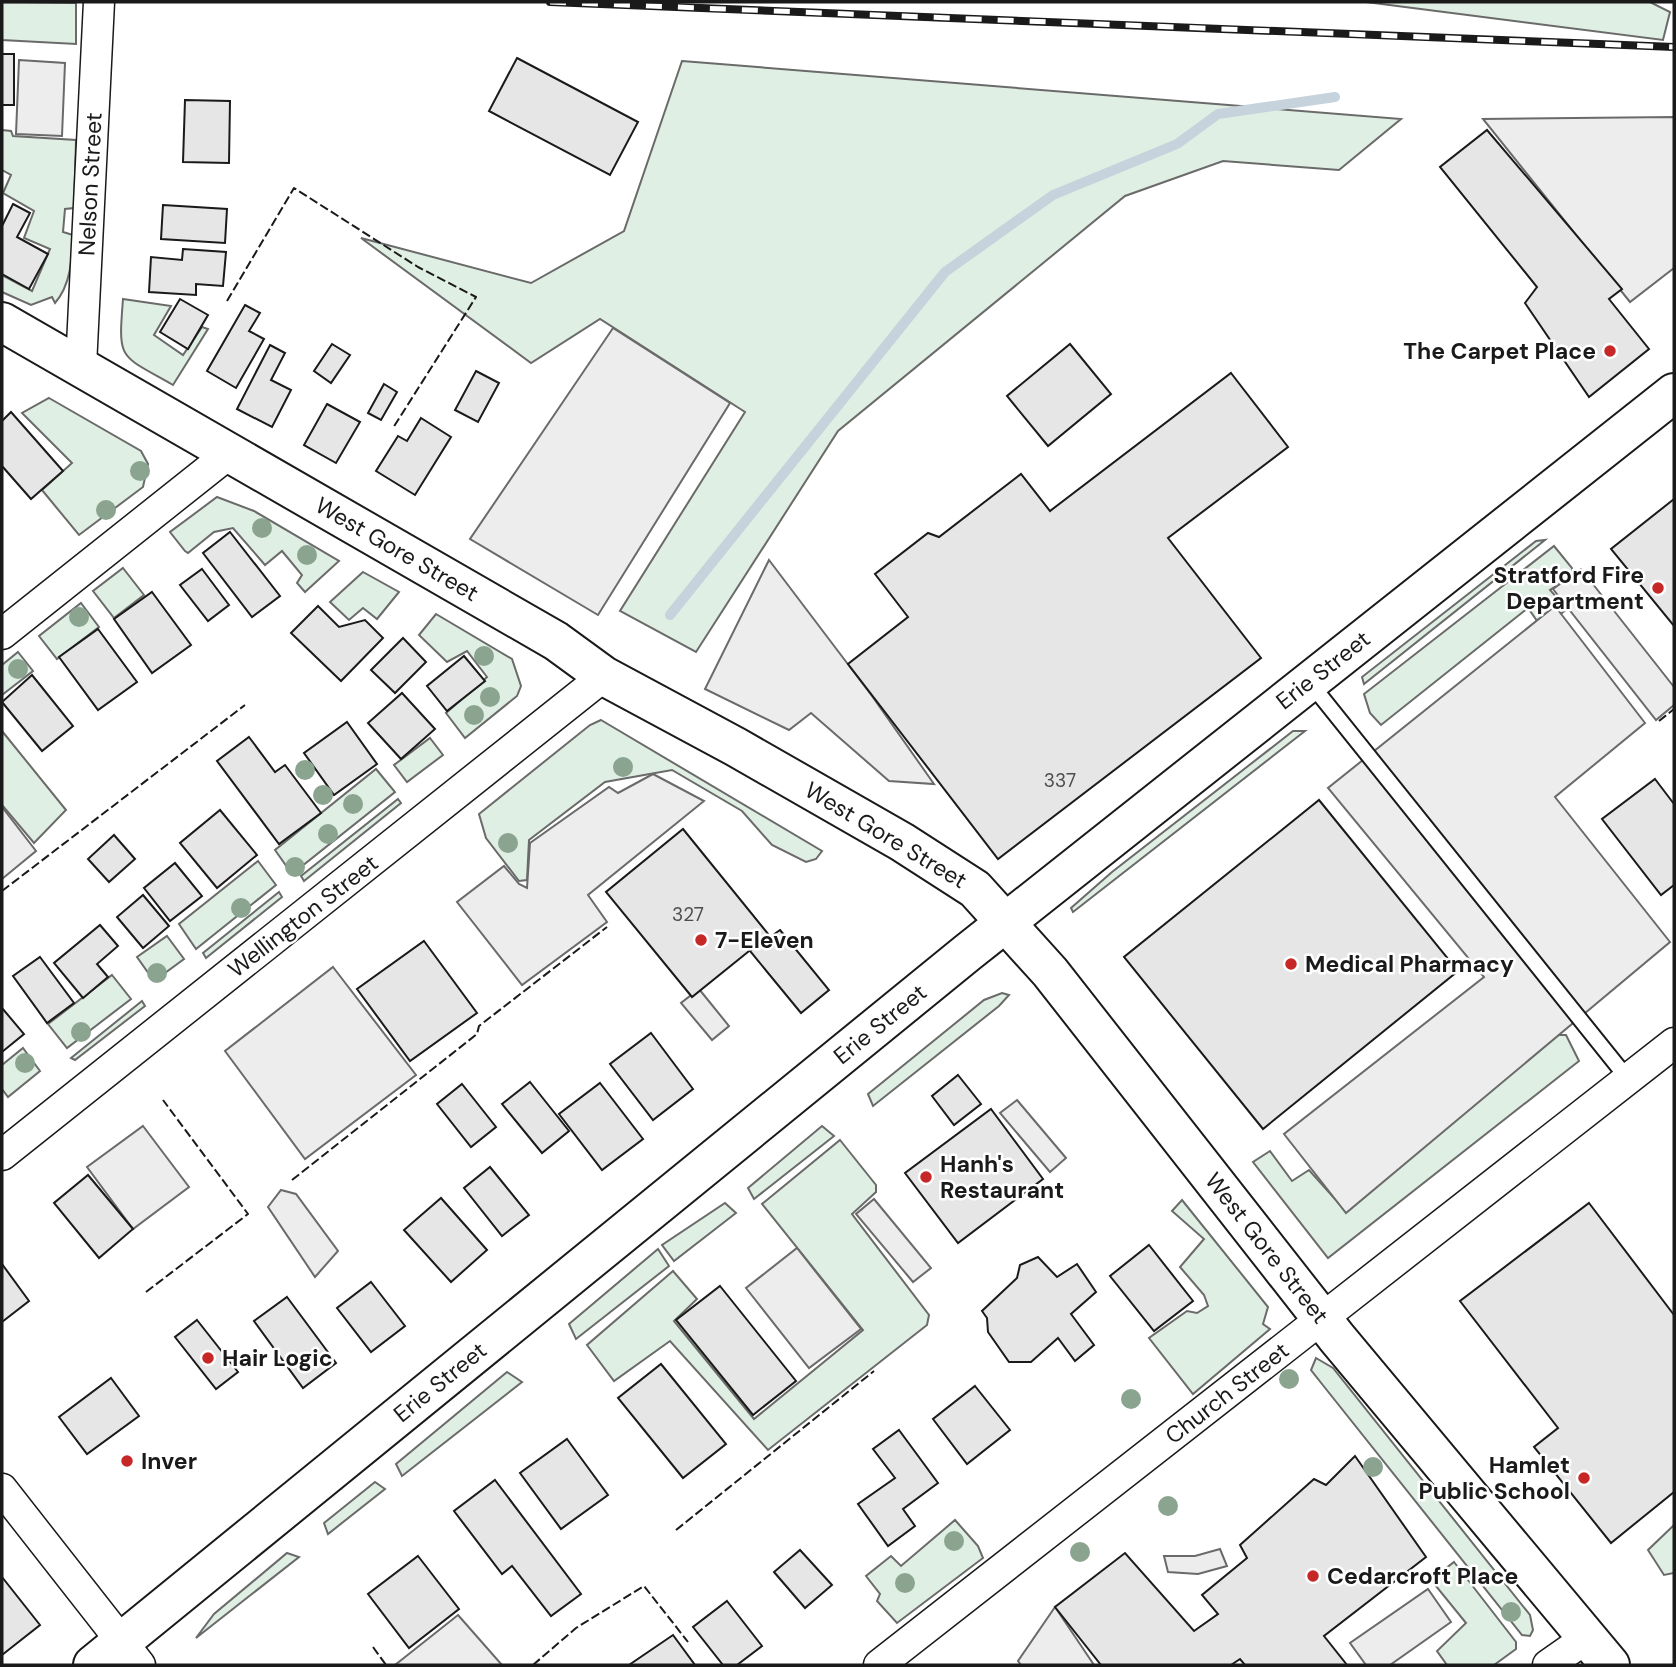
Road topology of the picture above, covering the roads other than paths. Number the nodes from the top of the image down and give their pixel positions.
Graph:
1 (99, 2) edge
2 (2, 322) edge
3 (81, 366) junction
4 (1674, 393) edge
5 (231, 452) junction
6 (2, 634) edge
7 (604, 676) junction
8 (1309, 681) junction
9 (1004, 922) junction
10 (1674, 1043) edge
11 (1628, 1079) junction
12 (2, 1156) edge
13 (1322, 1318) junction
14 (2, 1489) edge
15 (1599, 1651) edge
16 (118, 1657) edge
17 (879, 1665) edge
18 (1548, 1665) edge

1 - 3 street, Nelson Street
2 - 3 street, West Gore Street
3 - 5 street, West Gore Street
4 - 8 street, Erie Street
5 - 6 street
5 - 7 street, West Gore Street
7 - 9 street, West Gore Street
7 - 12 street, Wellington Street
8 - 9 street, Erie Street
8 - 11 lane
9 - 13 street, West Gore Street
9 - 16 street, Erie Street
10 - 11 street, Church Street
11 - 13 street, Church Street
13 - 15 street, West Gore Street
13 - 17 street, Church Street
14 - 16 street
15 - 18 street

